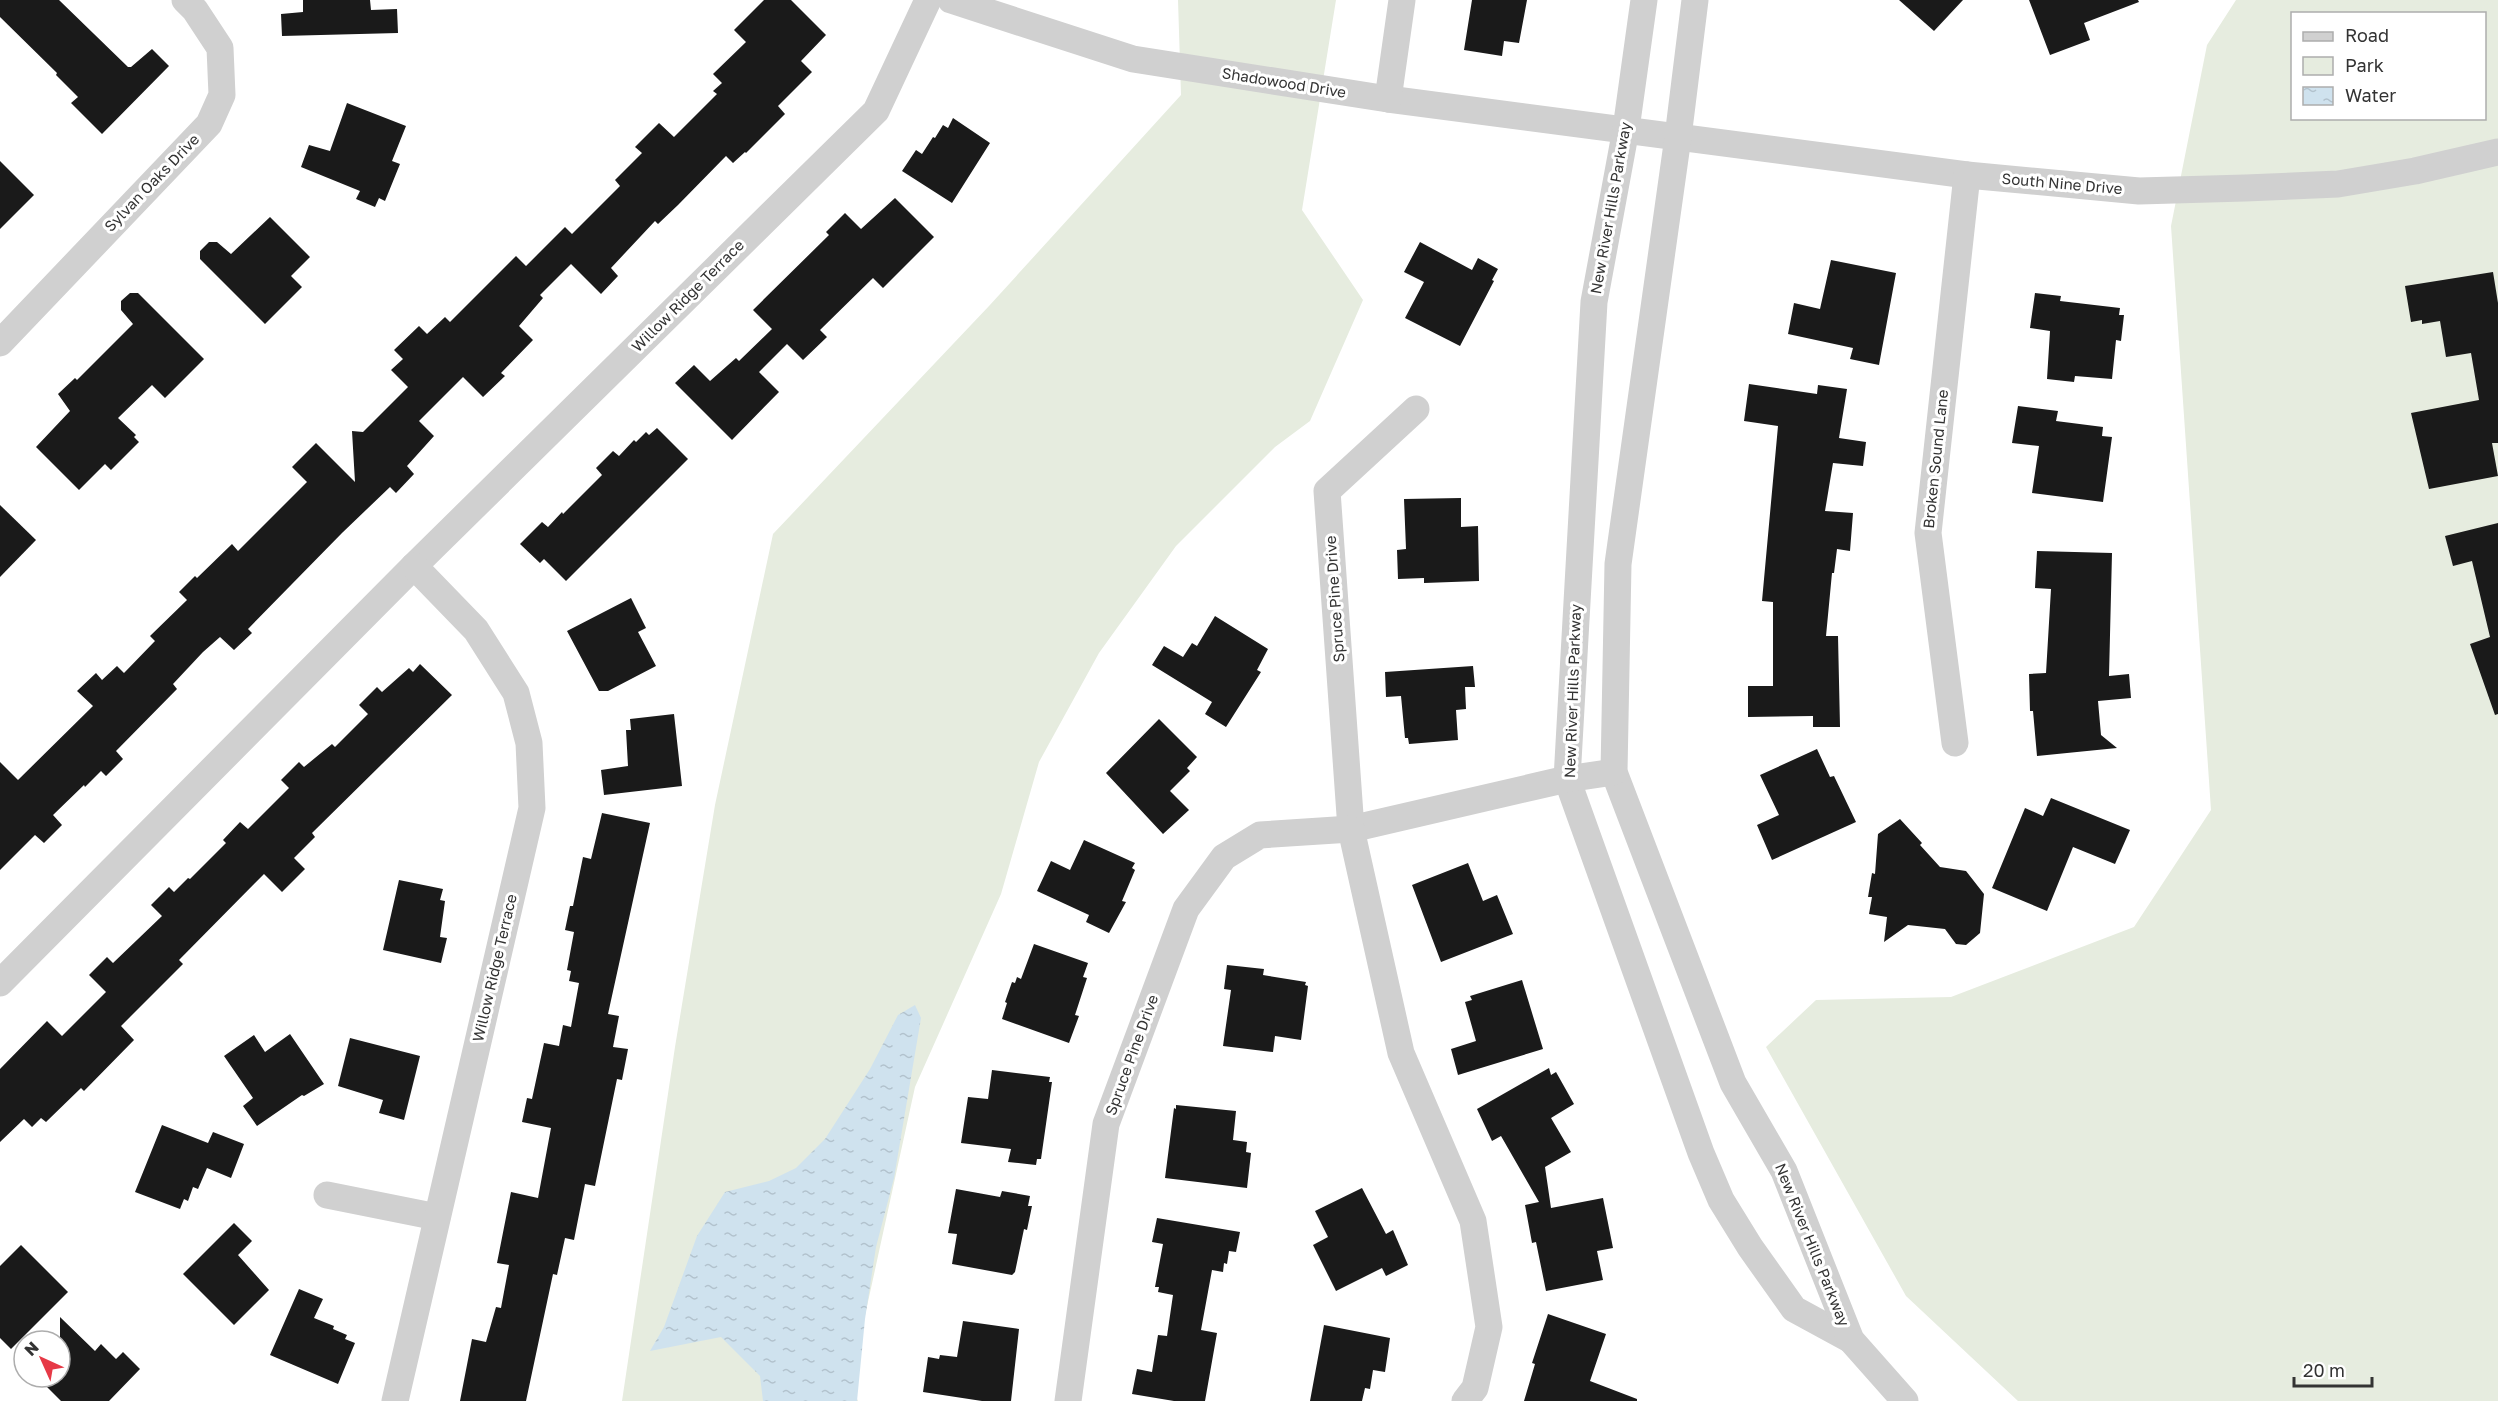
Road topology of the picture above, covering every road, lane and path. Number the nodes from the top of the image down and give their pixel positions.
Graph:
1 (185, 0) edge
2 (928, 0) edge
3 (951, 0) edge
4 (1402, 0) edge
5 (1644, 0) edge
6 (1695, 0) edge
7 (1388, 99) junction
8 (1626, 129) junction
9 (1678, 137) junction
10 (2498, 152) edge
11 (1966, 175) junction
12 (0, 343) edge
13 (1416, 408) dead end
14 (414, 566) junction
15 (1954, 743) dead end
16 (1614, 772) junction
17 (1567, 779) junction
18 (1351, 829) junction
19 (0, 983) edge
20 (327, 1194) dead end
21 (437, 1217) junction
22 (1851, 1340) junction
23 (395, 1401) edge
24 (1068, 1401) edge
25 (1465, 1401) edge
26 (1905, 1401) edge

1 - 12 street, Sylvan Oaks Drive
2 - 14 street, Willow Ridge Terrace
3 - 7 street, Shadowood Drive
4 - 7 street
5 - 8 street, New River Hills Parkway
6 - 9 street, New River Hills Parkway
7 - 8 street, Shadowood Drive
8 - 9 street, South Nine Drive
8 - 17 street, New River Hills Parkway
9 - 11 street, South Nine Drive
9 - 16 street, New River Hills Parkway
10 - 11 street, South Nine Drive
11 - 15 street, Broken Sound Lane
13 - 18 street, Spruce Pine Drive
14 - 19 street, Willow Ridge Terrace
14 - 21 street, Willow Ridge Terrace
16 - 17 street, Spruce Pine Drive
16 - 22 street, New River Hills Parkway
17 - 18 street, Spruce Pine Drive
17 - 22 street, New River Hills Parkway
18 - 24 street, Spruce Pine Drive
18 - 25 street, Spruce Pine Drive
20 - 21 street
21 - 23 street, Willow Ridge Terrace
22 - 26 street, New River Hills Parkway

